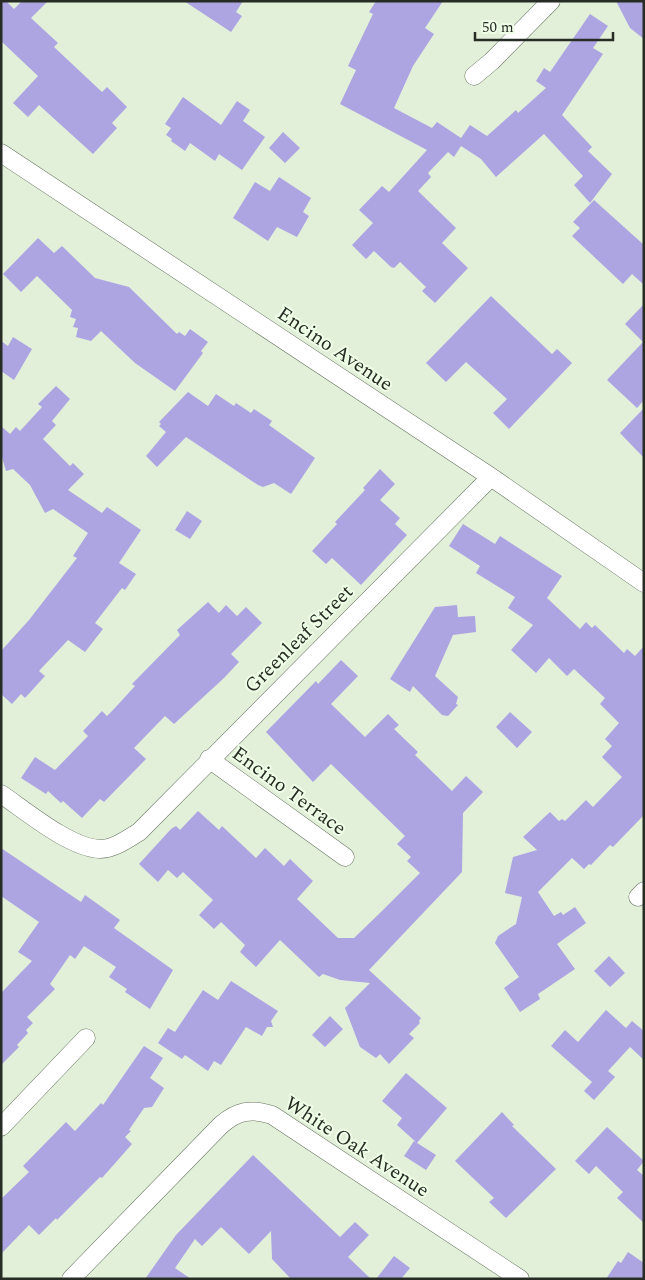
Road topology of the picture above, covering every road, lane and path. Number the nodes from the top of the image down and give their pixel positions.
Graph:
1 (551, 1) edge
2 (474, 76) dead end
3 (1, 153) edge
4 (491, 477) junction
5 (644, 583) edge
6 (209, 759) junction
7 (1, 794) edge
8 (345, 857) dead end
9 (86, 1038) dead end
10 (1, 1127) edge
11 (71, 1279) edge
12 (520, 1279) edge

1 - 2 street
3 - 4 street, Encino Avenue
4 - 5 street, Encino Avenue
4 - 6 street, Greenleaf Street
6 - 7 street, Greenleaf Street
6 - 8 street, Encino Terrace
9 - 10 street
11 - 12 street, White Oak Avenue

